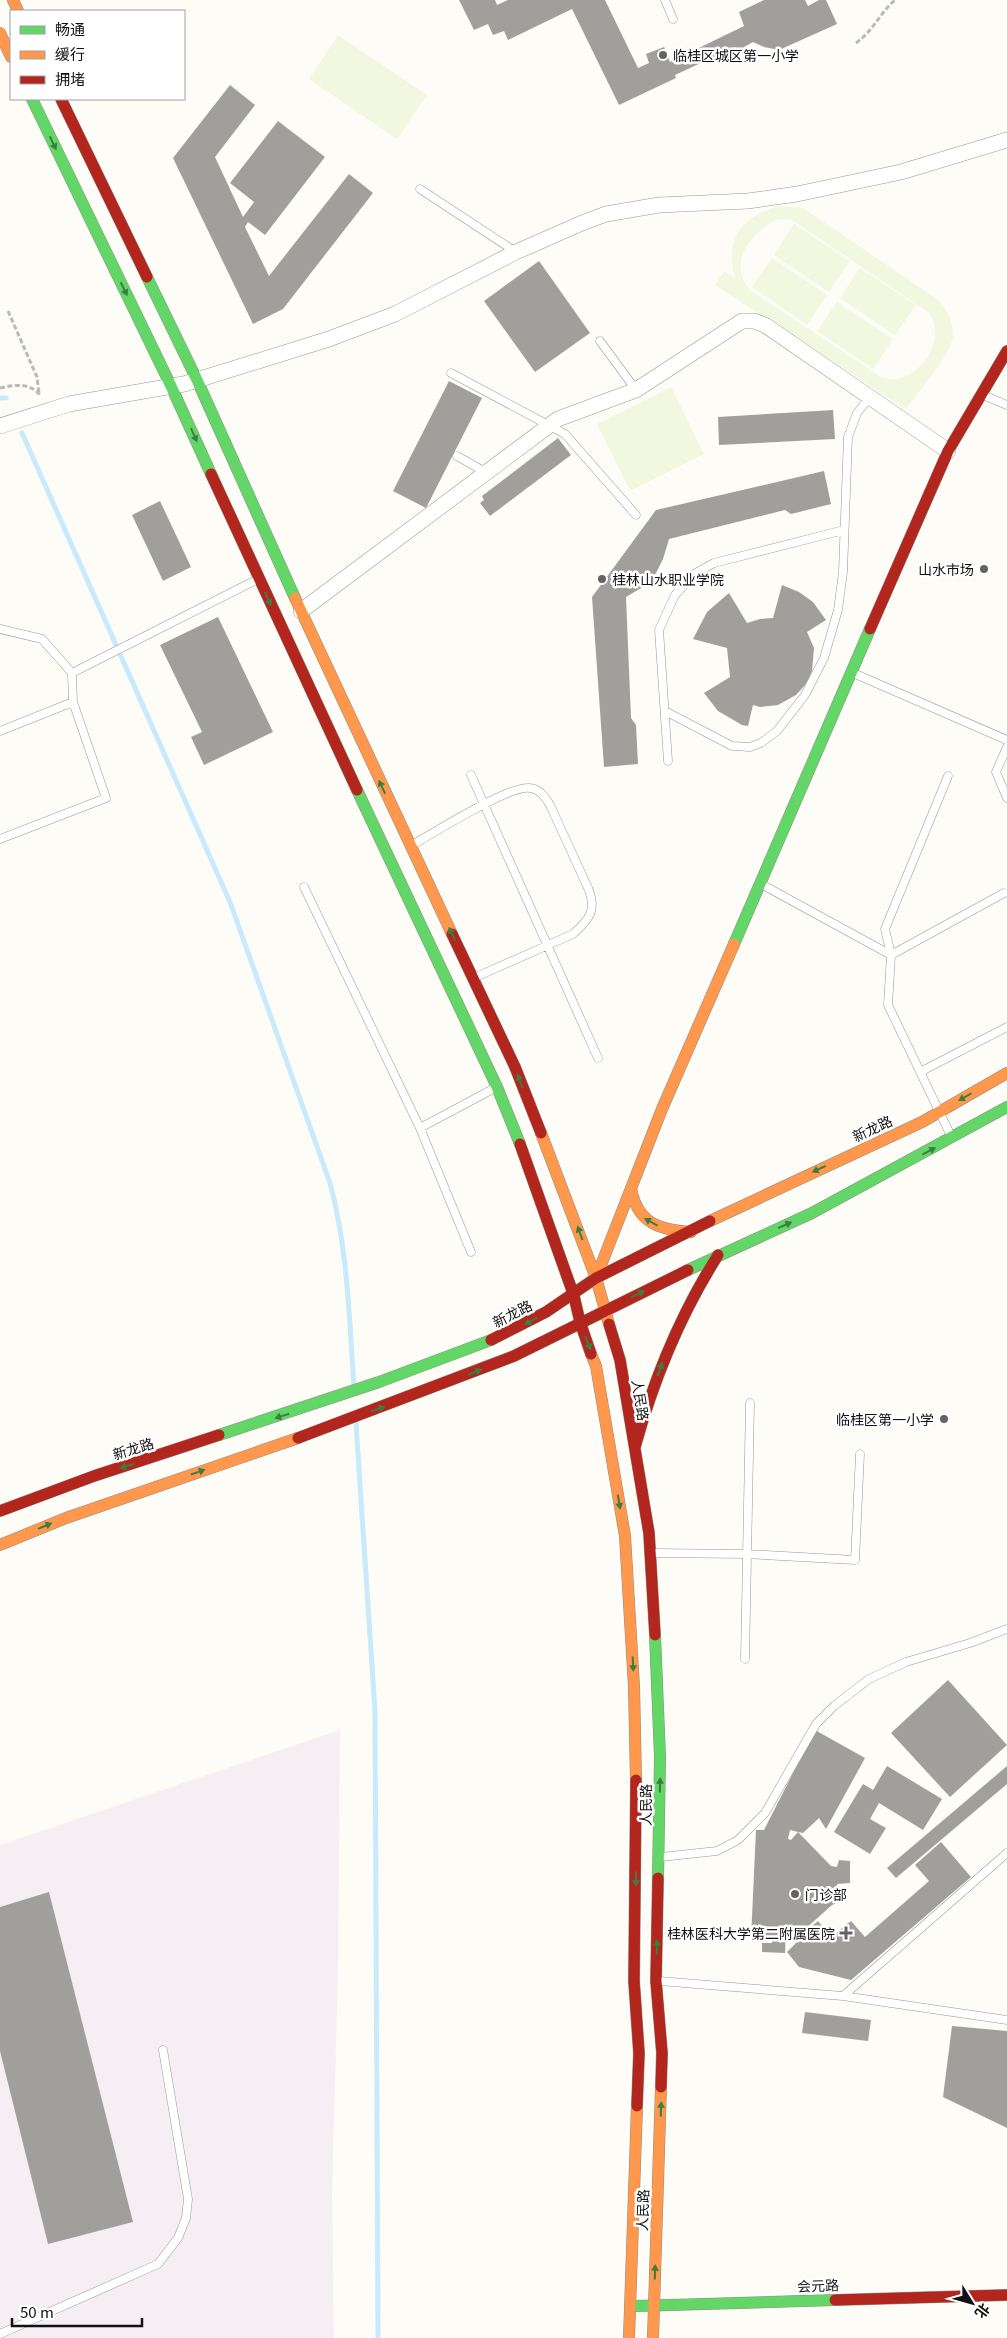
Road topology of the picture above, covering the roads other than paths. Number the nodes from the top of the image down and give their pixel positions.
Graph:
1 (664, 0) edge
2 (673, 19) dead end
3 (0, 34) edge
4 (10, 55) edge
5 (32, 100) edge
6 (61, 100) edge
7 (1007, 140) edge
8 (420, 189) dead end
9 (516, 252) junction
10 (600, 342) dead end
11 (1007, 351) edge
12 (451, 373) dead end
13 (197, 380) junction
14 (172, 386) junction
15 (636, 390) junction
16 (982, 395) junction
17 (870, 397) junction
18 (1007, 405) edge
19 (550, 425) junction
20 (0, 426) edge
21 (948, 451) junction
22 (457, 456) dead end
23 (487, 472) junction
24 (636, 515) dead end
25 (844, 530) junction
26 (259, 579) junction
27 (301, 611) junction
28 (0, 628) edge
29 (72, 673) junction
30 (853, 674) junction
31 (73, 702) junction
32 (665, 711) junction
33 (0, 731) edge
34 (1007, 740) edge
35 (1007, 747) edge
36 (668, 761) dead end
37 (471, 775) dead end
38 (948, 776) dead end
39 (1007, 798) edge
40 (485, 805) junction
41 (0, 839) edge
42 (410, 846) junction
43 (760, 884) junction
44 (304, 887) dead end
45 (1004, 893) dead end
46 (548, 944) junction
47 (891, 955) junction
48 (473, 978) junction
49 (1007, 1027) edge
50 (598, 1058) dead end
51 (920, 1072) junction
52 (1007, 1073) edge
53 (497, 1087) junction
54 (1007, 1107) edge
55 (939, 1112) junction
56 (420, 1128) junction
57 (952, 1138) junction
58 (631, 1188) junction
59 (691, 1232) junction
60 (471, 1252) dead end
61 (719, 1255) junction
62 (596, 1278) junction
63 (574, 1296) junction
64 (604, 1311) junction
65 (580, 1322) junction
66 (750, 1403) dead end
67 (634, 1448) junction
68 (860, 1454) dead end
69 (0, 1511) edge
70 (0, 1545) edge
71 (638, 1553) junction
72 (746, 1554) junction
73 (1007, 1629) edge
74 (745, 1659) dead end
75 (1007, 1853) edge
76 (648, 1857) junction
77 (645, 1981) junction
78 (843, 1996) junction
79 (1007, 2020) edge
80 (163, 2050) dead end
81 (1007, 2295) edge
82 (654, 2305) junction
83 (630, 2306) junction
84 (0, 2334) edge
85 (629, 2338) edge
86 (653, 2338) edge

1 - 2 lane
3 - 4 main road
5 -> 14 main road, 人民路
6 - 13 main road, 人民路
7 - 9 street
8 - 9 lane
9 - 13 street
10 - 15 lane
11 - 16 main road
12 - 19 lane
13 - 14 street
13 - 27 main road, 人民路
14 - 20 street
14 -> 26 main road, 人民路
15 - 17 street
15 - 19 street
16 - 18 lane
16 - 21 main road
17 - 21 street
17 - 25 lane
19 - 23 street
19 - 24 lane
21 - 30 main road
22 - 23 lane
23 - 27 street
25 - 32 lane
25 - 32 lane
26 - 29 lane
26 -> 53 main road, 人民路
42 -> 27 main road, 人民路
28 - 29 lane
29 - 31 lane
30 - 34 lane
30 - 43 main road
31 - 33 lane
31 - 41 lane
32 - 36 lane
35 - 39 lane
37 - 40 lane
38 - 47 lane
40 - 42 lane
40 - 46 lane
40 - 46 lane
48 -> 42 main road, 人民路
43 - 47 lane
43 - 58 main road
44 - 56 lane
45 - 47 lane
46 - 48 lane
46 - 50 lane
47 - 51 lane
62 -> 48 main road, 人民路
49 - 51 lane
51 - 55 lane
52 -> 55 main road, 新龙路
53 - 56 lane
53 - 63 main road, 人民路
54 - 57 main road
55 - 57 lane
55 -> 59 main road, 新龙路
56 - 60 lane
61 -> 57 main road
59 -> 58 main road
58 - 62 main road
59 - 62 main road, 新龙路
64 -> 61 main road
67 -> 61 main road
62 - 63 main road, 新龙路
62 - 64 main road, 人民路
63 - 65 main road, 人民路
63 -> 69 main road, 新龙路
64 - 65 main road
64 - 67 main road, 人民路
70 -> 65 main road
65 -> 71 main road, 人民路
66 - 72 lane
67 - 71 main road, 人民路
68 - 72 lane
71 - 72 lane
71 -> 76 main road, 人民路
76 -> 71 main road, 人民路
72 - 74 lane
73 - 76 lane
75 - 78 lane
76 -> 77 main road, 人民路
77 -> 76 main road, 人民路
77 - 78 lane
82 -> 77 main road, 人民路
77 - 83 main road, 人民路
78 - 79 lane
80 - 84 lane
81 - 82 main road, 会元路
82 - 83 main road, 会元路
82 - 86 main road, 人民路
83 - 85 main road, 人民路

